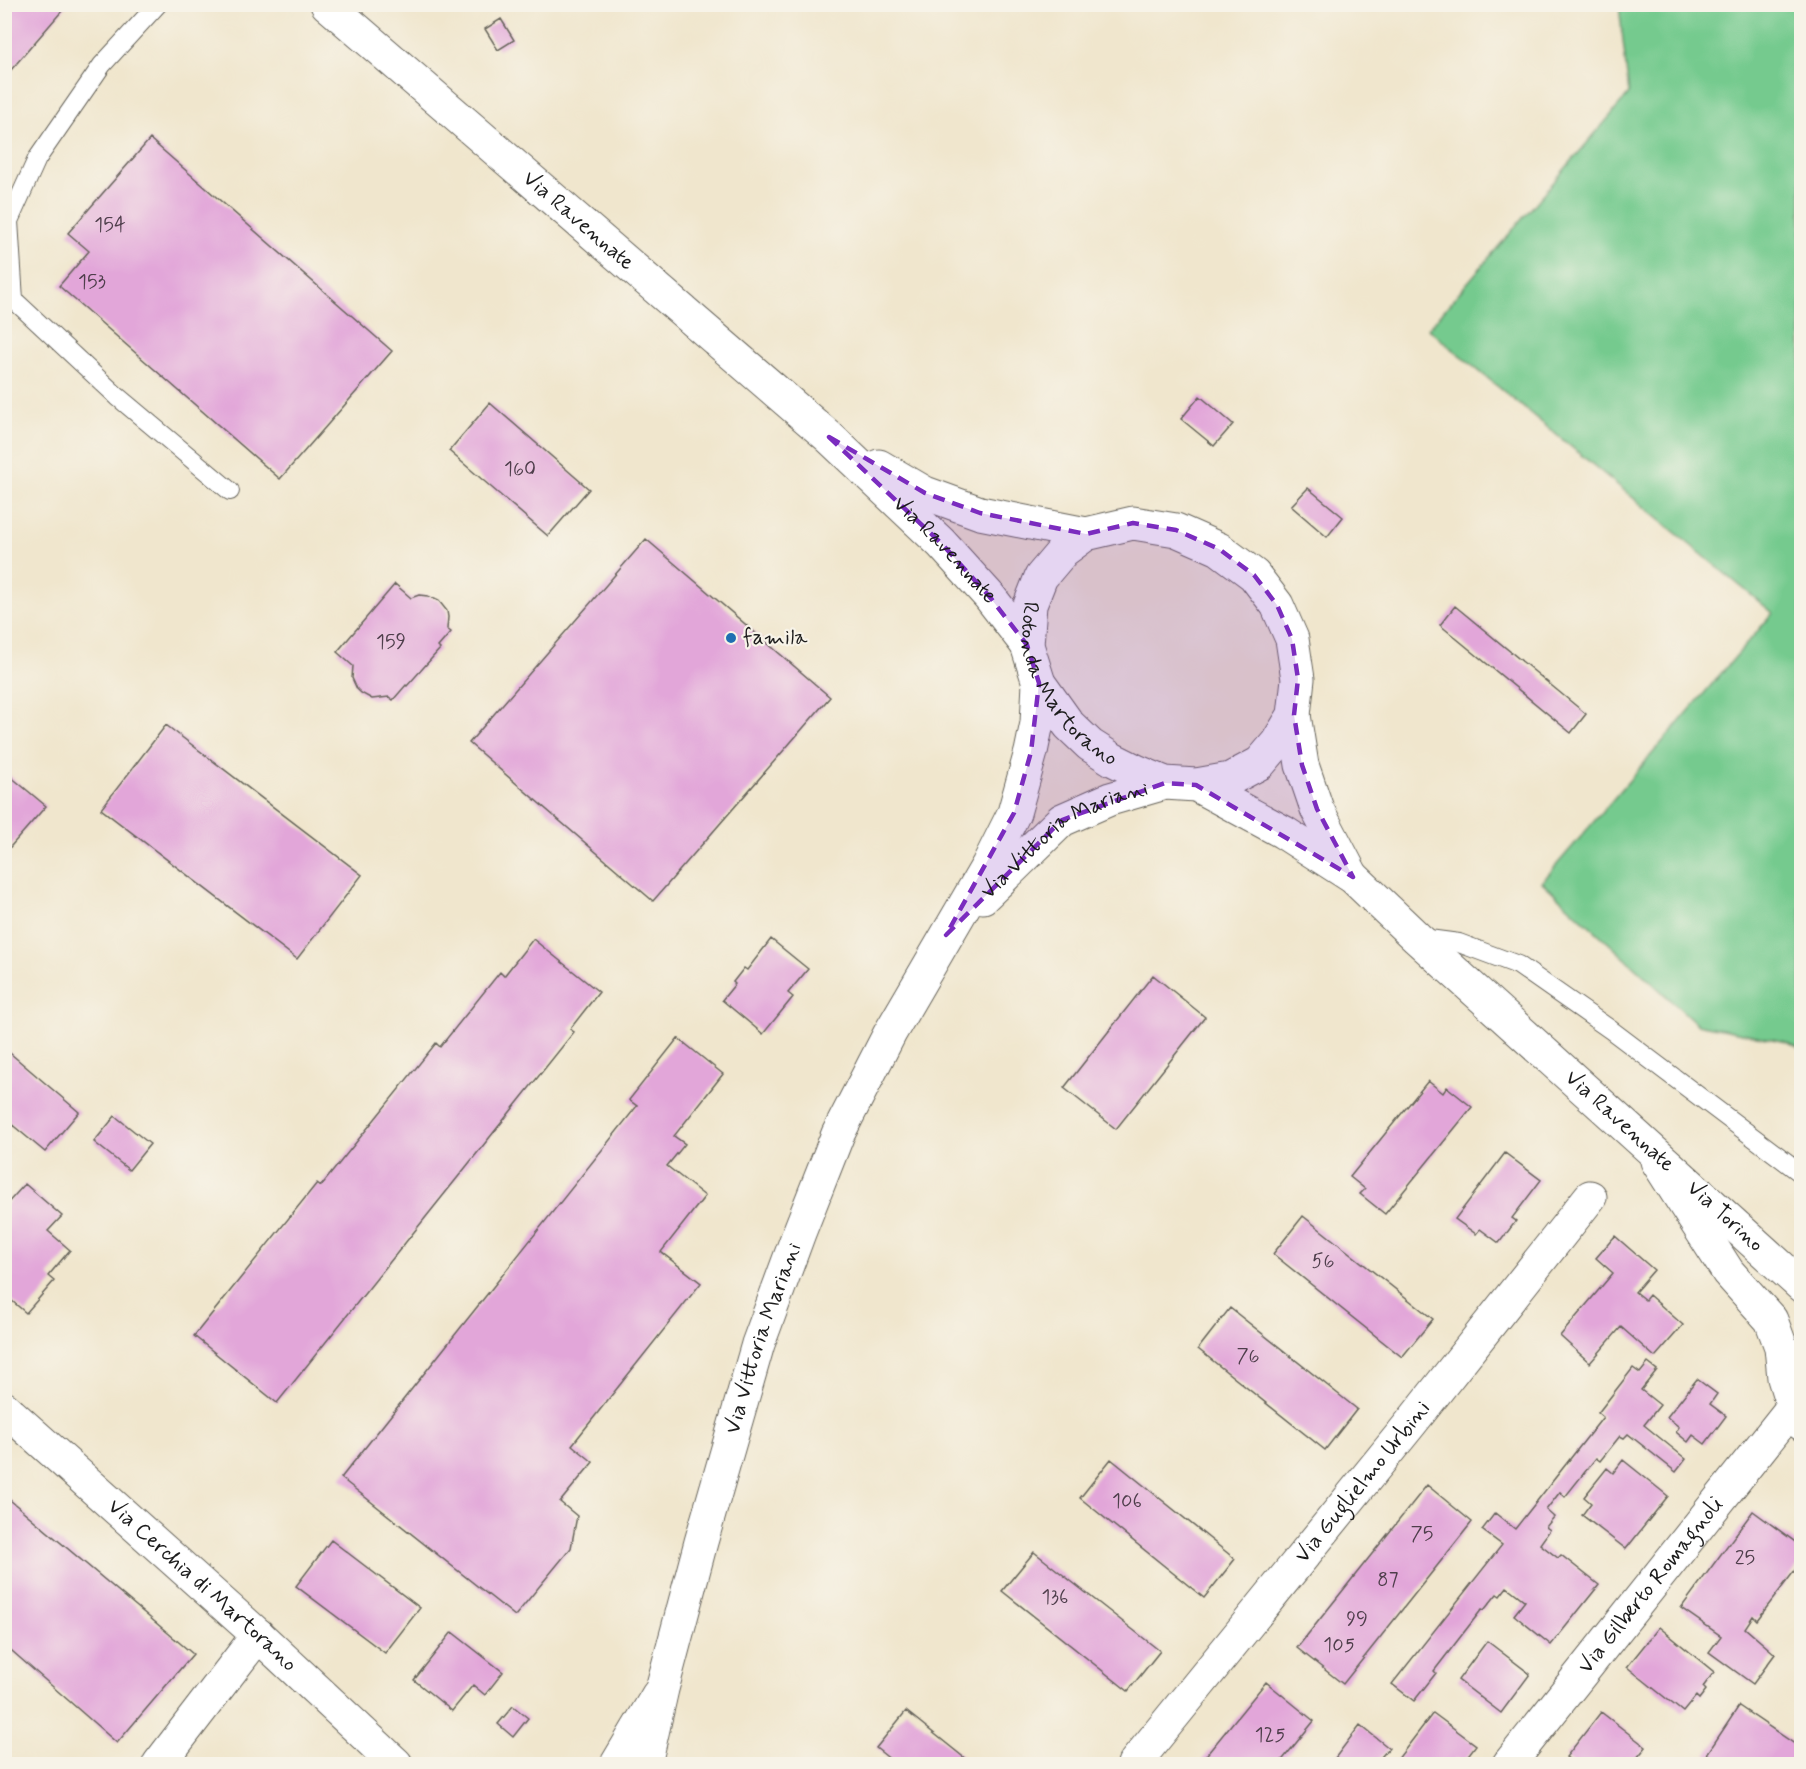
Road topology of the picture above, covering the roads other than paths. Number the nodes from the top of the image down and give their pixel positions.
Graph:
1 (158, 4) edge
2 (327, 4) edge
3 (829, 437) junction
4 (230, 491) dead end
5 (1086, 534) junction
6 (1027, 645) junction
7 (1039, 683) junction
8 (1294, 715) junction
9 (1180, 784) junction
10 (1353, 877) junction
11 (946, 935) junction
12 (1417, 938) junction
13 (1650, 1149) junction
14 (1802, 1174) edge
15 (1590, 1197) dead end
16 (1802, 1286) edge
17 (4, 1408) edge
18 (1797, 1416) edge
19 (258, 1635) junction
20 (662, 1689) junction
21 (159, 1764) edge
22 (396, 1764) edge
23 (617, 1764) edge
24 (645, 1764) edge
25 (1134, 1764) edge
26 (1509, 1764) edge

1 - 4 lane
2 - 3 main road, Via Ravennate
3 - 5 main road, Via Ravennate
3 - 6 main road, Via Ravennate
5 - 6 main road, Rotonda Martorano
5 - 8 main road, Rotonda Martorano
6 - 7 main road, Rotonda Martorano
7 - 9 main road, Rotonda Martorano
7 - 11 main road, Via Vittoria Mariani
8 - 9 main road, Rotonda Martorano
8 - 10 main road, Via Ravennate
9 - 10 main road, Via Ravennate
9 - 11 main road, Via Vittoria Mariani
10 - 12 main road, Via Ravennate
11 - 20 main road, Via Vittoria Mariani
12 - 13 main road, Via Ravennate
12 - 14 lane
13 - 16 main road, Via Torino
13 - 18 main road, Via Ravennate
15 - 25 main road, Via Guglielmo Urbini
17 - 19 main road, Via Cerchia di Martorano
18 - 26 main road, Via Gilberto Romagnoli
19 - 21 main road
19 - 22 main road, Via Cerchia di Martorano
20 - 23 main road
20 - 24 main road, Via Vittoria Mariani

